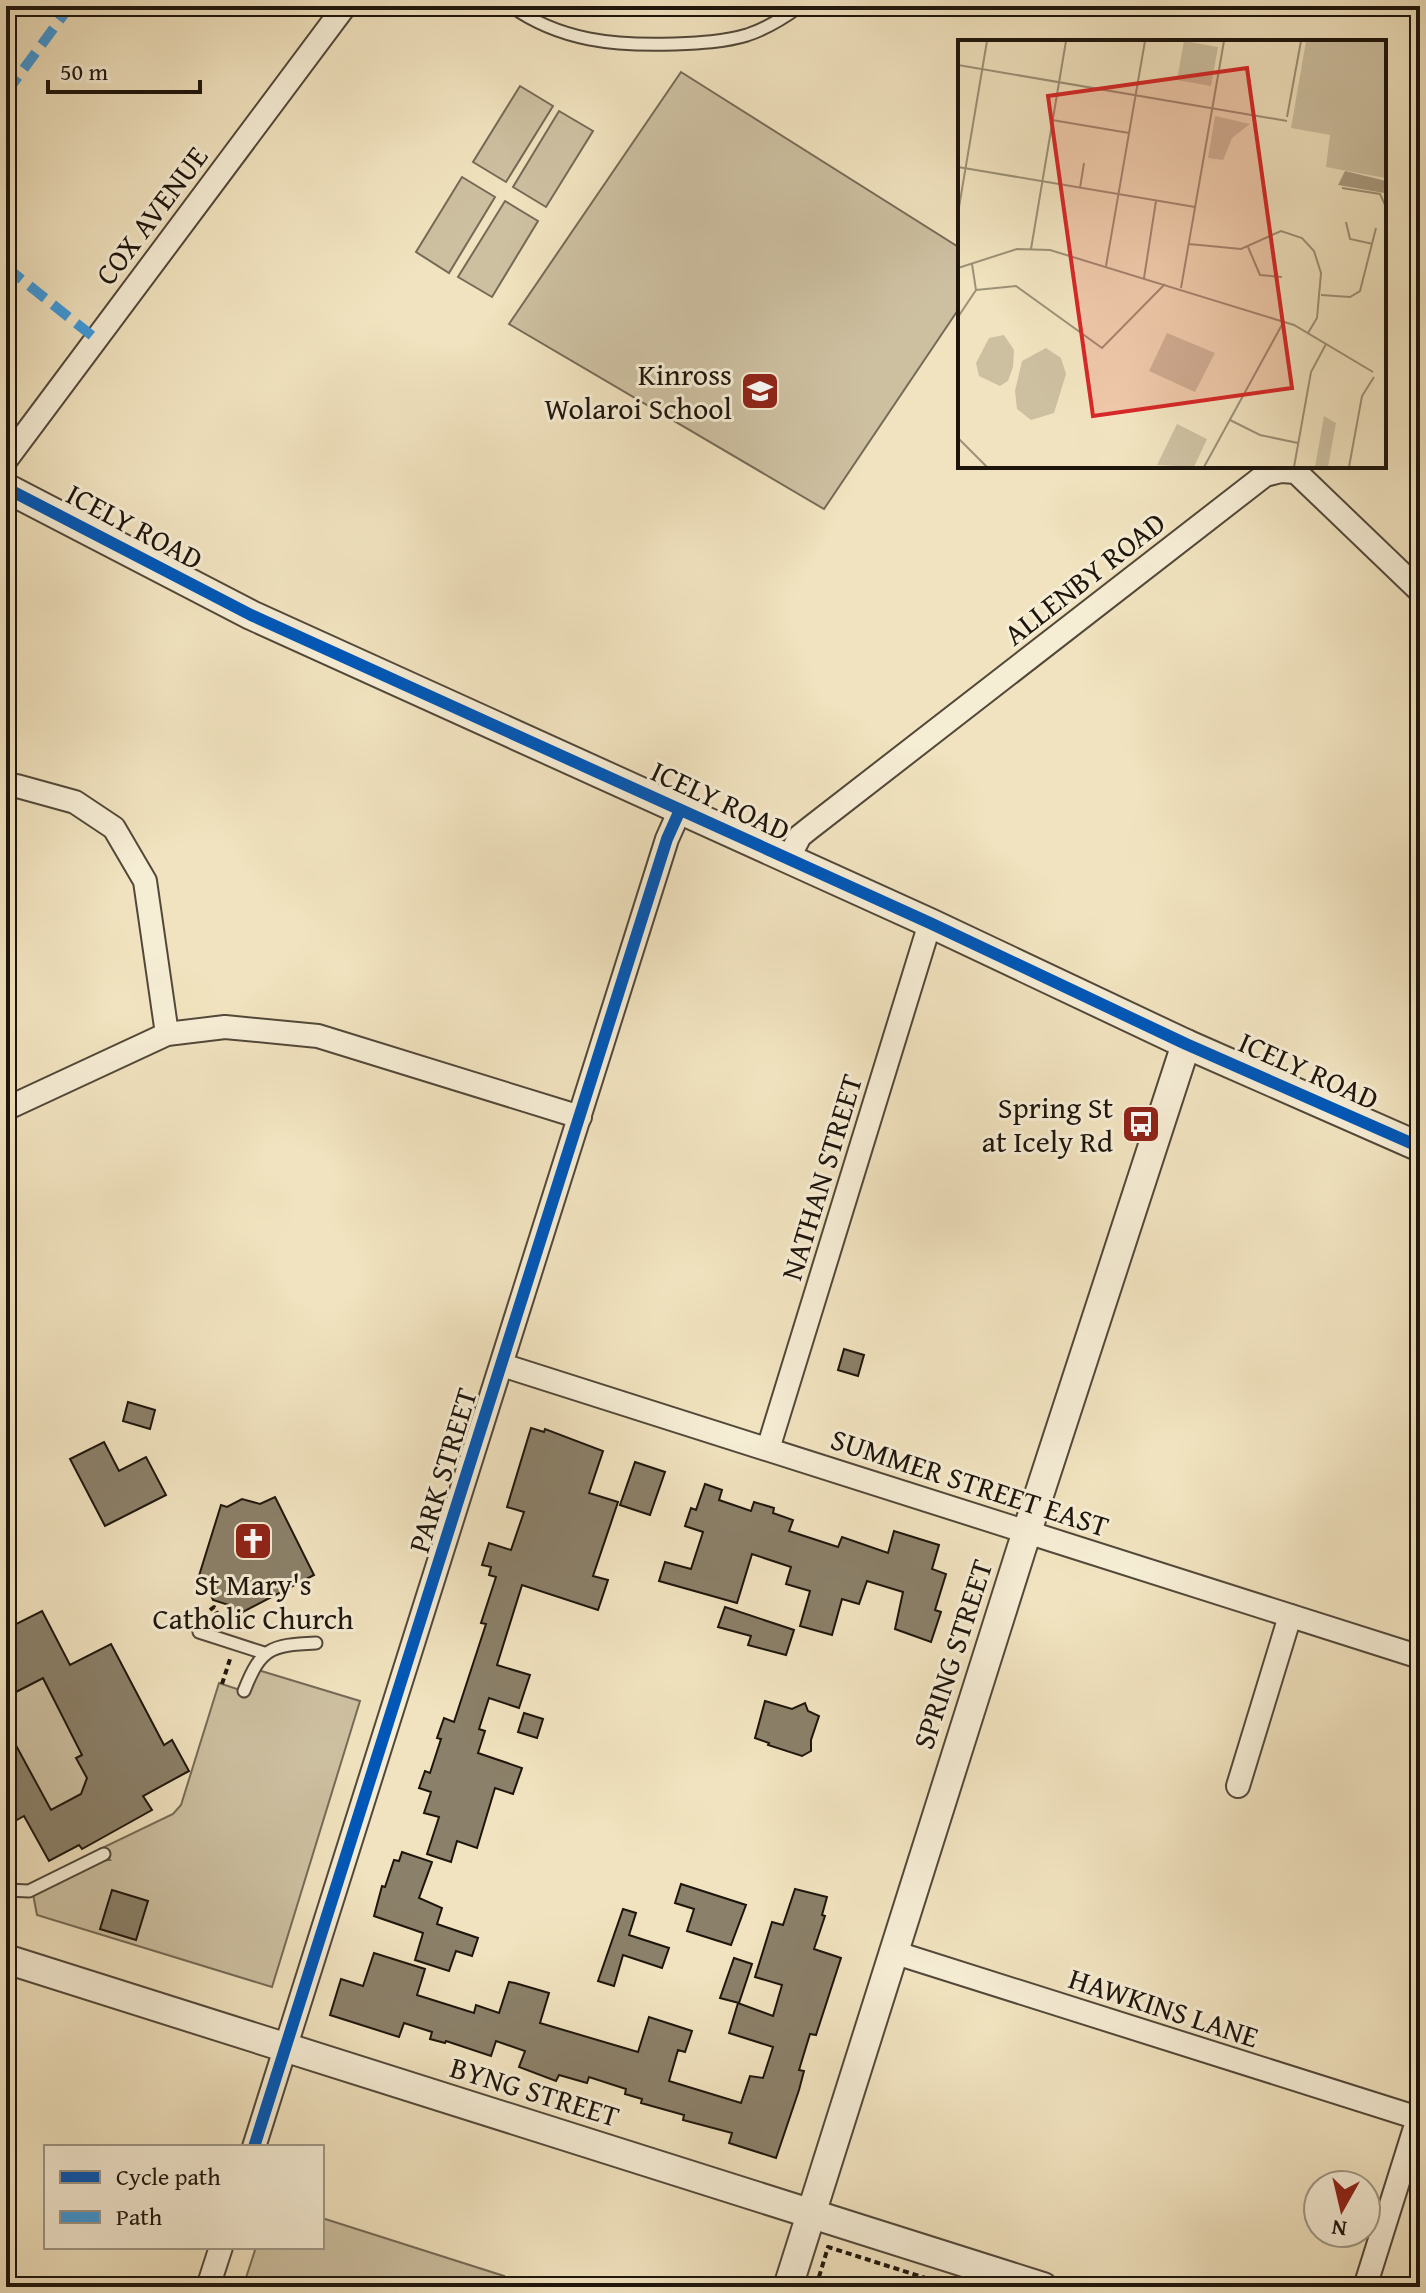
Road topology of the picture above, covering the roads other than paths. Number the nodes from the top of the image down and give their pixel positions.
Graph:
1 (345, 6) edge
2 (511, 6) edge
3 (800, 6) edge
4 (6, 460) edge
5 (6, 488) edge
6 (1420, 591) edge
7 (6, 787) edge
8 (680, 810) junction
9 (788, 859) junction
10 (930, 923) junction
11 (167, 1034) junction
12 (1186, 1044) junction
13 (6, 1106) edge
14 (580, 1117) junction
15 (1420, 1147) edge
16 (502, 1365) junction
17 (768, 1449) junction
18 (1027, 1532) junction
19 (1290, 1616) junction
20 (199, 1632) dead end
21 (316, 1643) dead end
22 (264, 1653) junction
23 (1420, 1657) edge
24 (244, 1691) dead end
25 (1238, 1786) dead end
26 (104, 1854) dead end
27 (6, 1890) edge
28 (893, 1952) junction
29 (6, 1959) edge
30 (286, 2049) junction
31 (1419, 2115) edge
32 (255, 2145) edge
33 (811, 2214) junction
34 (220, 2249) edge
35 (208, 2287) edge
36 (788, 2287) edge
37 (1043, 2287) edge
38 (1365, 2287) edge

1 - 4 street, COX AVENUE
2 - 3 lane
5 - 8 street, ICELY ROAD
6 - 9 street, ALLENBY ROAD
7 - 11 street
8 - 9 street, ICELY ROAD
8 - 14 street, PARK STREET
9 - 10 street, ICELY ROAD
10 - 12 street, ICELY ROAD
10 - 17 street, NATHAN STREET
11 - 13 street
11 - 14 street
12 - 15 street, ICELY ROAD
12 - 18 street, SPRING STREET
14 - 16 street, PARK STREET
16 - 17 street, SUMMER STREET EAST
16 - 30 street, PARK STREET
17 - 18 street, SUMMER STREET EAST
18 - 19 street, SUMMER STREET EAST
18 - 28 street, SPRING STREET
19 - 23 street, SUMMER STREET EAST
19 - 25 street
20 - 22 lane
21 - 22 lane
22 - 24 lane
26 - 27 lane
28 - 31 street, HAWKINS LANE
28 - 33 street, SPRING STREET
29 - 30 street, BYNG STREET
30 - 32 street, PARK STREET
30 - 33 street, BYNG STREET
31 - 38 street
33 - 36 street, SPRING STREET
33 - 37 street, BYNG STREET
34 - 35 street

